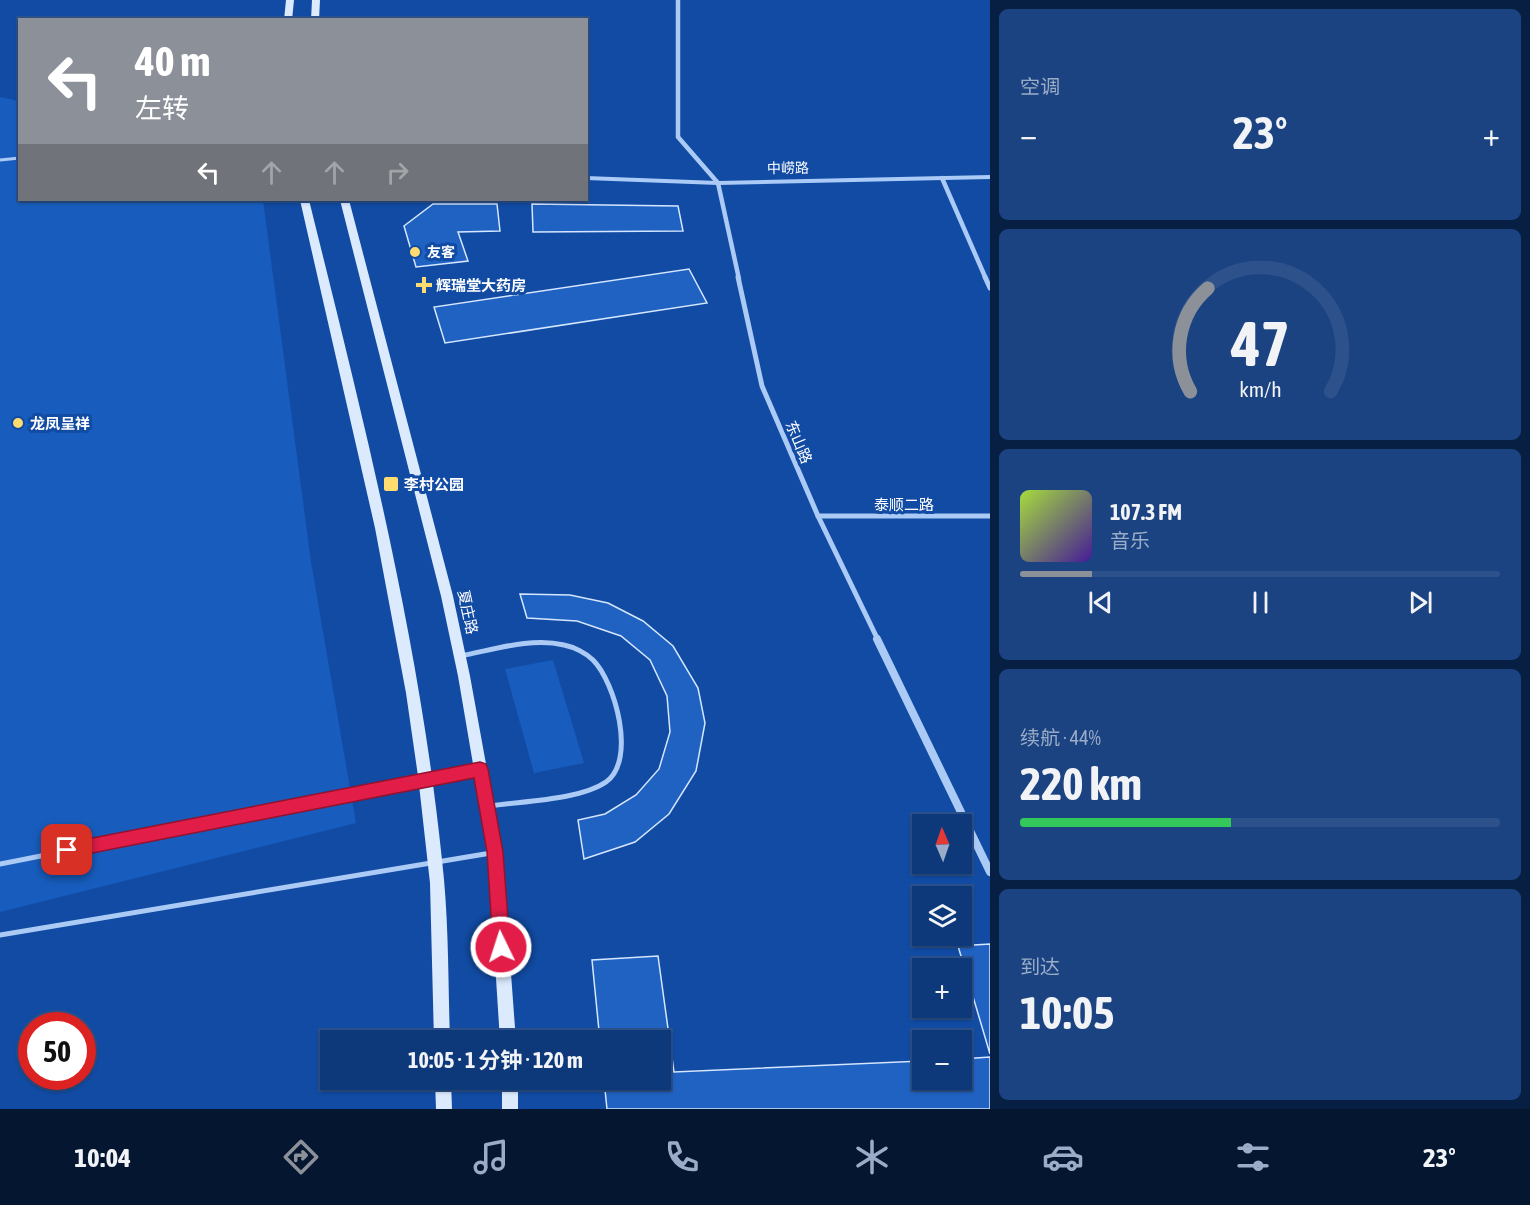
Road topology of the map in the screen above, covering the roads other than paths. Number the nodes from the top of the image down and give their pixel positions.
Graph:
1 (290, 0) edge
2 (316, 0) edge
3 (678, 0) edge
4 (288, 18) edge
5 (315, 18) edge
6 (18, 158) edge
7 (0, 160) edge
8 (990, 177) edge
9 (588, 178) edge
10 (942, 178) junction
11 (718, 183) junction
12 (304, 201) edge
13 (344, 201) edge
14 (990, 288) edge
15 (818, 516) junction
16 (990, 516) edge
17 (459, 656) junction
18 (480, 769) junction
19 (425, 780) junction
20 (487, 806) junction
21 (495, 852) junction
22 (436, 862) junction
23 (0, 864) edge
24 (990, 872) edge
25 (0, 935) edge
26 (442, 1030) edge
27 (507, 1030) edge
28 (443, 1090) edge
29 (510, 1090) edge
30 (444, 1109) edge
31 (510, 1109) edge

1 - 4 main road
2 - 5 main road
3 - 11 street, 东山路
6 - 7 lane
8 - 10 street, 中崂路
9 - 11 street, 中崂路
10 - 11 street, 中崂路
10 - 14 street
11 - 15 street, 东山路
12 - 19 main road
13 - 17 main road, 夏庄路
15 - 16 street, 泰顺二路
15 - 24 street, 东山路
17 - 18 main road, 夏庄路
17 - 20 lane
18 - 19 lane
18 - 20 main road, 夏庄路
19 - 22 main road
19 - 23 lane
20 - 21 main road, 夏庄路
21 - 22 lane
21 - 27 main road, 夏庄路
22 - 25 lane
22 - 26 main road
28 - 30 main road
29 - 31 main road

